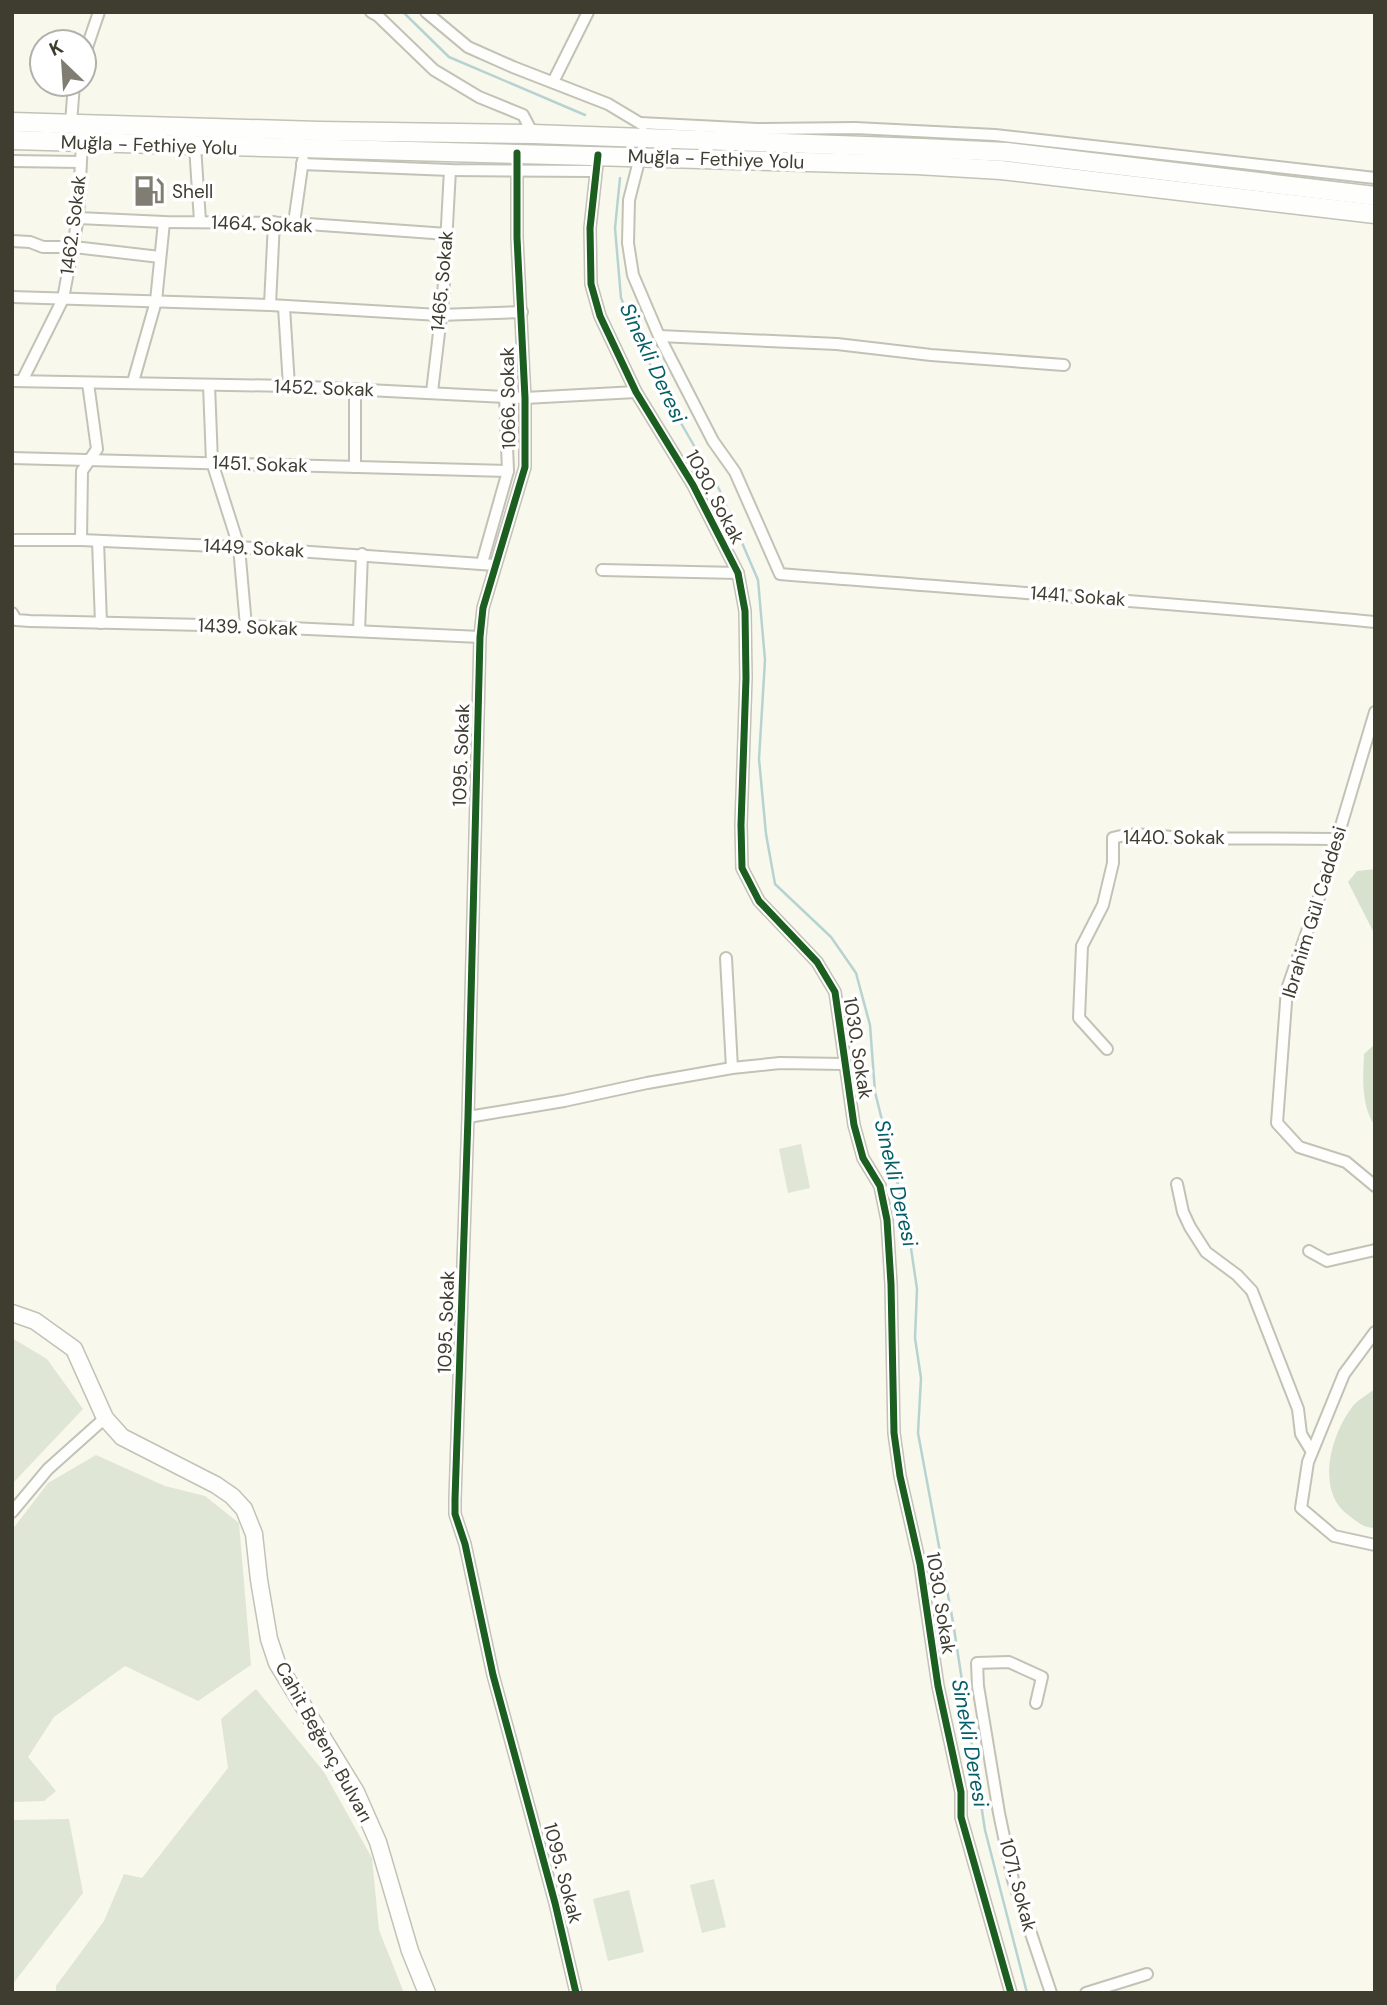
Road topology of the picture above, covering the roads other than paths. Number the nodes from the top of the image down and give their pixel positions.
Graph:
1 (370, 12) edge
2 (426, 12) edge
3 (588, 12) edge
4 (553, 82) junction
5 (73, 98) edge
6 (12, 122) edge
7 (71, 123) junction
8 (640, 123) junction
9 (533, 134) junction
10 (855, 137) junction
11 (663, 139) junction
12 (12, 140) edge
13 (82, 143) junction
14 (195, 146) junction
15 (303, 157) junction
16 (640, 157) junction
17 (12, 161) edge
18 (517, 161) junction
19 (80, 162) junction
20 (597, 163) junction
21 (450, 170) junction
22 (1375, 178) edge
23 (1375, 196) edge
24 (1375, 214) edge
25 (78, 218) junction
26 (200, 221) junction
27 (164, 222) junction
28 (274, 222) junction
29 (294, 223) junction
30 (447, 234) junction
31 (12, 241) edge
32 (74, 247) junction
33 (160, 257) junction
34 (12, 297) edge
35 (63, 299) junction
36 (156, 301) junction
37 (270, 304) junction
38 (284, 307) junction
39 (522, 312) junction
40 (439, 314) junction
41 (659, 336) junction
42 (1064, 365) dead end
43 (17, 381) edge
44 (133, 382) junction
45 (88, 383) junction
46 (209, 385) junction
47 (289, 386) junction
48 (355, 390) junction
49 (432, 392) junction
50 (636, 392) junction
51 (505, 396) junction
52 (525, 398) junction
53 (12, 458) edge
54 (90, 460) junction
55 (212, 462) junction
56 (355, 467) junction
57 (508, 471) junction
58 (12, 540) edge
59 (81, 540) junction
60 (98, 541) junction
61 (239, 547) junction
62 (362, 554) junction
63 (482, 563) junction
64 (495, 565) junction
65 (602, 570) dead end
66 (738, 573) junction
67 (14, 616) edge
68 (1375, 622) edge
69 (101, 623) junction
70 (246, 626) junction
71 (359, 631) junction
72 (480, 637) junction
73 (1375, 712) edge
74 (1337, 839) junction
75 (726, 958) dead end
76 (1107, 1049) dead end
77 (844, 1064) junction
78 (732, 1069) junction
79 (468, 1117) junction
80 (1177, 1184) dead end
81 (1375, 1186) edge
82 (1375, 1250) edge
83 (1309, 1251) dead end
84 (12, 1312) edge
85 (1375, 1332) edge
86 (105, 1418) junction
87 (1312, 1452) junction
88 (12, 1513) edge
89 (1375, 1545) edge
90 (1036, 1703) dead end
91 (1147, 1975) dead end
92 (427, 1993) edge
93 (576, 1993) edge
94 (1011, 1993) edge
95 (1051, 1993) edge
96 (1086, 1993) edge

1 - 9 street
2 - 4 street
3 - 4 street
4 - 8 street
5 - 7 street
6 - 7 highway, Muğla - Fethiye Yolu
7 - 9 highway, Muğla - Fethiye Yolu
8 - 10 street
8 - 11 street
9 - 11 highway, Muğla - Fethiye Yolu
10 - 11 highway, Muğla - Fethiye Yolu
10 - 22 street
10 - 23 highway, Muğla - Fethiye Yolu
12 - 13 highway, Muğla - Fethiye Yolu
13 - 14 highway, Muğla - Fethiye Yolu
13 - 19 street, 1462. Sokak
14 - 15 highway, Muğla - Fethiye Yolu
14 - 26 street
15 - 18 highway, Muğla - Fethiye Yolu
15 - 21 street
15 - 29 street
16 - 20 highway, Muğla - Fethiye Yolu
16 - 24 highway, Muğla - Fethiye Yolu
16 - 41 street
17 - 19 street
18 - 20 highway, Muğla - Fethiye Yolu
18 - 21 street
18 - 39 street, 1066. Sokak
19 - 25 street, 1462. Sokak
20 - 50 street, 1030. Sokak
21 - 30 street, 1465. Sokak
25 - 27 street, 1464. Sokak
25 - 32 street, 1462. Sokak
26 - 27 street, 1464. Sokak
26 - 28 street, 1464. Sokak
27 - 33 street
28 - 29 street, 1464. Sokak
28 - 37 street
29 - 30 street, 1464. Sokak
30 - 40 street, 1465. Sokak
31 - 32 street
32 - 33 street
32 - 35 street, 1462. Sokak
33 - 36 street
34 - 35 street
35 - 36 street
35 - 43 street, 1462. Sokak
36 - 37 street
36 - 44 street
37 - 38 street
38 - 40 street
38 - 47 street
39 - 40 street
39 - 52 street, 1066. Sokak
40 - 49 street, 1465. Sokak
41 - 42 street
41 - 68 street, 1441. Sokak
43 - 45 street, 1452. Sokak
44 - 45 street, 1452. Sokak
44 - 46 street, 1452. Sokak
45 - 54 street
46 - 47 street, 1452. Sokak
46 - 55 street
47 - 48 street, 1452. Sokak
48 - 49 street, 1452. Sokak
48 - 56 street
49 - 51 street, 1452. Sokak
50 - 52 street, 1452. Sokak
50 - 66 street, 1030. Sokak
51 - 52 street, 1452. Sokak
51 - 57 street
52 - 64 street, 1066. Sokak
53 - 54 street, 1451. Sokak
54 - 55 street, 1451. Sokak
54 - 59 street
55 - 56 street, 1451. Sokak
55 - 61 street
56 - 57 street, 1451. Sokak
57 - 63 street
58 - 59 street, 1449. Sokak
59 - 60 street, 1449. Sokak
60 - 61 street, 1449. Sokak
60 - 69 street
61 - 62 street, 1449. Sokak
61 - 70 street
62 - 63 street, 1449. Sokak
62 - 71 street
63 - 64 street, 1449. Sokak
64 - 72 street, 1066. Sokak
65 - 66 street
66 - 77 street, 1030. Sokak
67 - 69 street, 1439. Sokak
69 - 70 street, 1439. Sokak
70 - 71 street, 1439. Sokak
71 - 72 street, 1439. Sokak
72 - 79 street, 1095. Sokak
73 - 74 street, Ibrahim Gül Caddesi
74 - 76 street, 1440. Sokak
74 - 81 street, Ibrahim Gül Caddesi
75 - 78 street
77 - 78 street
77 - 94 street, 1030. Sokak
78 - 79 street
79 - 93 street, 1095. Sokak
80 - 87 street
82 - 83 street
84 - 86 main road, Cahit Beğenç Bulvarı
85 - 87 street
86 - 88 street
86 - 92 main road, Cahit Beğenç Bulvarı
87 - 89 street
90 - 95 street, 1071. Sokak
91 - 96 street

